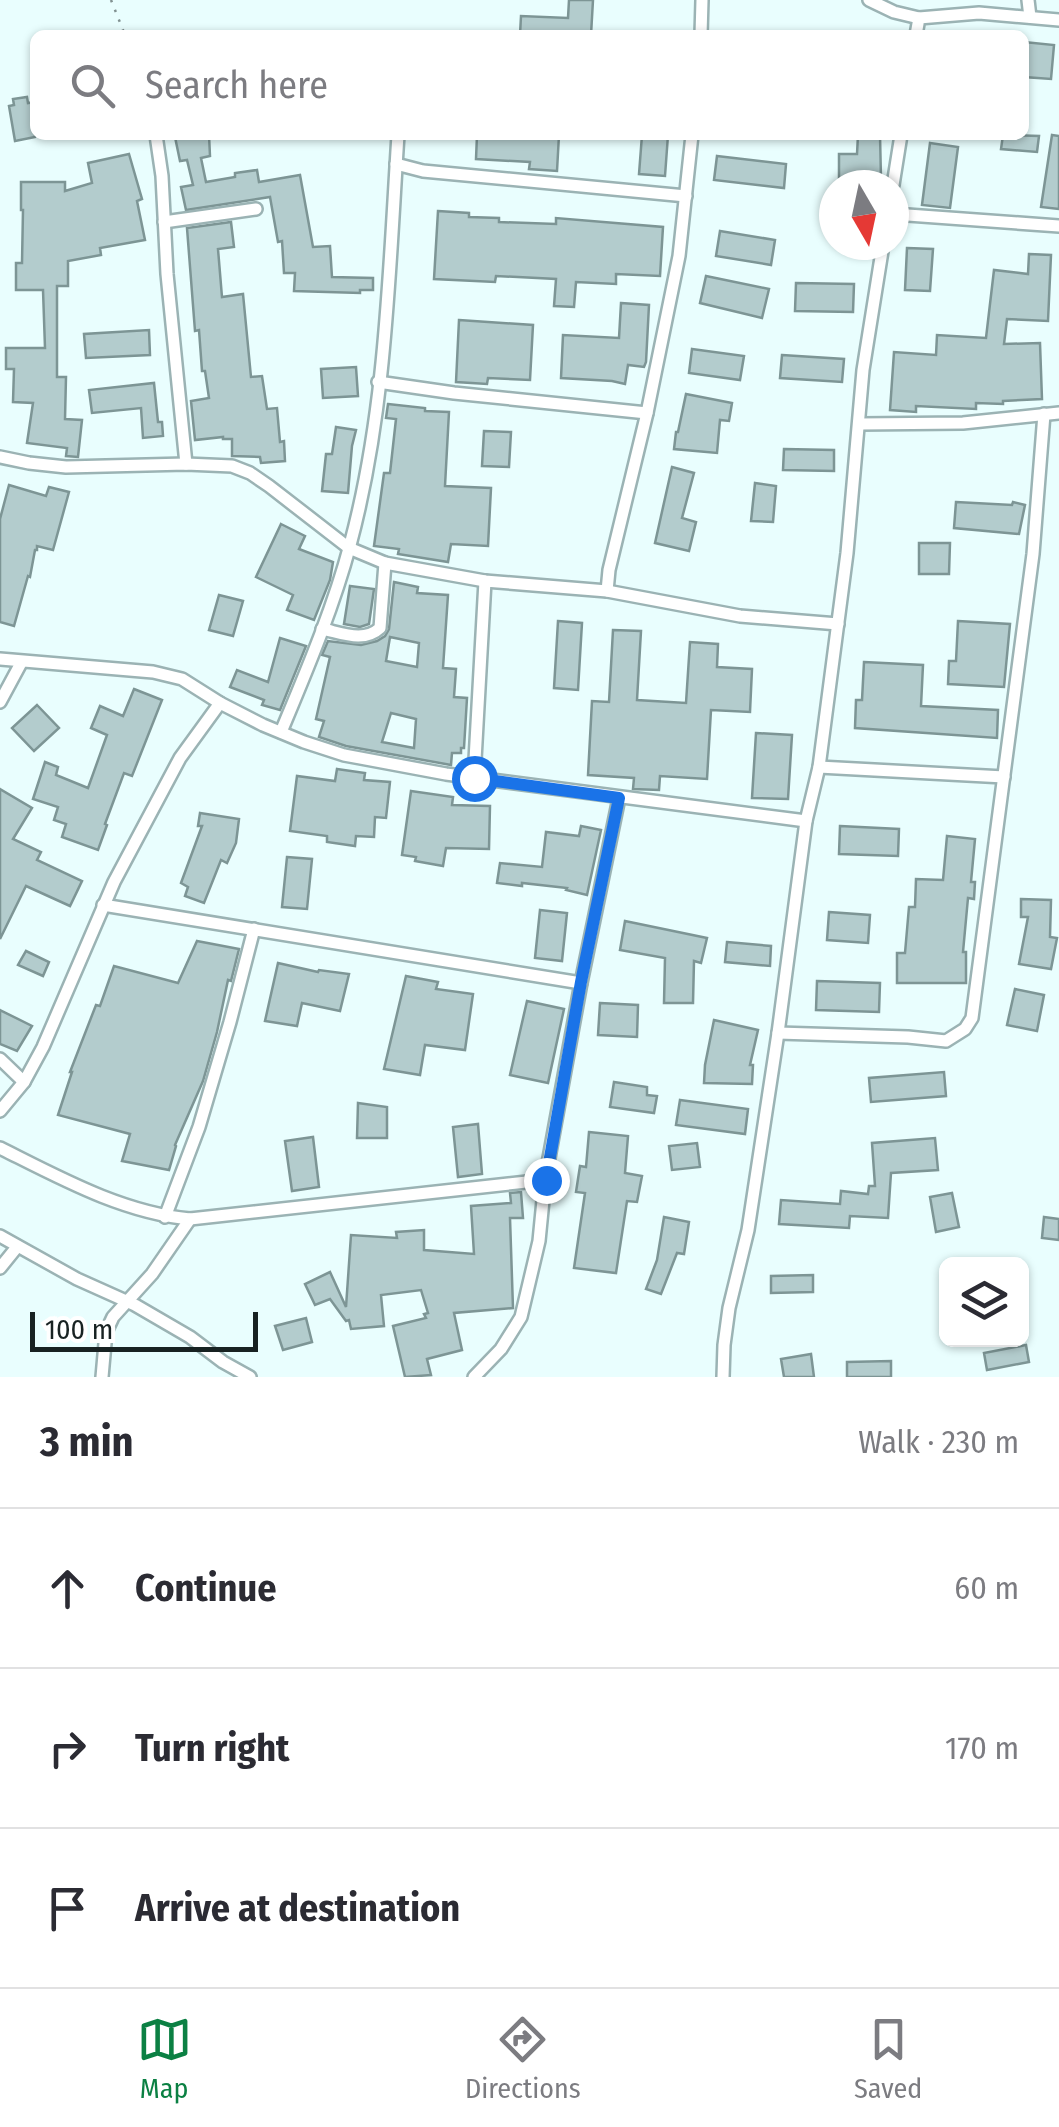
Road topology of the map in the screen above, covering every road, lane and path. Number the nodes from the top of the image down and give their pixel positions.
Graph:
1 (112, 0) edge
2 (702, 0) edge
3 (868, 0) edge
4 (1028, 0) edge
5 (1030, 17) junction
6 (919, 18) junction
7 (1059, 20) edge
8 (122, 30) edge
9 (701, 30) edge
10 (917, 30) edge
11 (156, 140) edge
12 (398, 140) edge
13 (692, 140) edge
14 (900, 140) edge
15 (396, 164) junction
16 (895, 170) edge
17 (686, 196) junction
18 (256, 209) dead end
19 (909, 215) edge
20 (164, 222) junction
21 (1059, 226) edge
22 (881, 260) edge
23 (378, 382) junction
24 (647, 413) junction
25 (1044, 414) junction
26 (1059, 414) edge
27 (860, 424) junction
28 (0, 457) edge
29 (186, 464) junction
30 (350, 548) junction
31 (384, 564) junction
32 (485, 582) junction
33 (607, 591) junction
34 (838, 624) junction
35 (322, 630) junction
36 (0, 659) edge
37 (22, 663) junction
38 (0, 702) edge
39 (220, 703) junction
40 (281, 732) junction
41 (819, 768) junction
42 (1004, 777) junction
43 (474, 778) junction
44 (619, 798) junction
45 (806, 821) junction
46 (103, 905) junction
47 (254, 929) junction
48 (581, 982) junction
49 (778, 1033) junction
50 (0, 1059) edge
51 (24, 1082) junction
52 (0, 1111) edge
53 (0, 1148) edge
54 (546, 1180) junction
55 (166, 1216) junction
56 (190, 1219) junction
57 (0, 1236) edge
58 (18, 1246) junction
59 (0, 1268) edge
60 (128, 1302) junction
61 (102, 1377) edge
62 (250, 1377) edge
63 (474, 1377) edge
64 (723, 1377) edge

1 - 8 path
2 - 9 street
3 - 6 street
4 - 5 street
5 - 6 street
5 - 7 street
6 - 10 street
11 - 20 street
12 - 15 street
13 - 17 street
14 - 16 street
15 - 17 street
15 - 23 street
17 - 24 street
18 - 20 street
19 - 21 street
20 - 29 street
22 - 27 street
23 - 24 street
23 - 30 street
24 - 33 street
25 - 26 street
25 - 27 street
25 - 42 street
27 - 34 street
28 - 29 street
29 - 30 street
30 - 31 street
30 - 35 street
31 - 32 street
31 - 35 street
32 - 33 street
32 - 43 street
33 - 34 street
34 - 41 street
35 - 40 street
36 - 37 street
37 - 38 street
37 - 39 street
39 - 40 street
39 - 46 street
40 - 43 street
41 - 42 street
41 - 45 street
42 - 49 street
43 - 44 street
44 - 45 street
44 - 48 street
45 - 49 street
46 - 47 street
46 - 51 street
47 - 48 street
47 - 55 street
48 - 54 street
49 - 64 street
50 - 51 street
51 - 52 street
53 - 55 street
54 - 56 street
54 - 63 street
55 - 56 street
56 - 60 street
57 - 58 street
58 - 59 street
58 - 60 street
60 - 61 street
60 - 62 street

